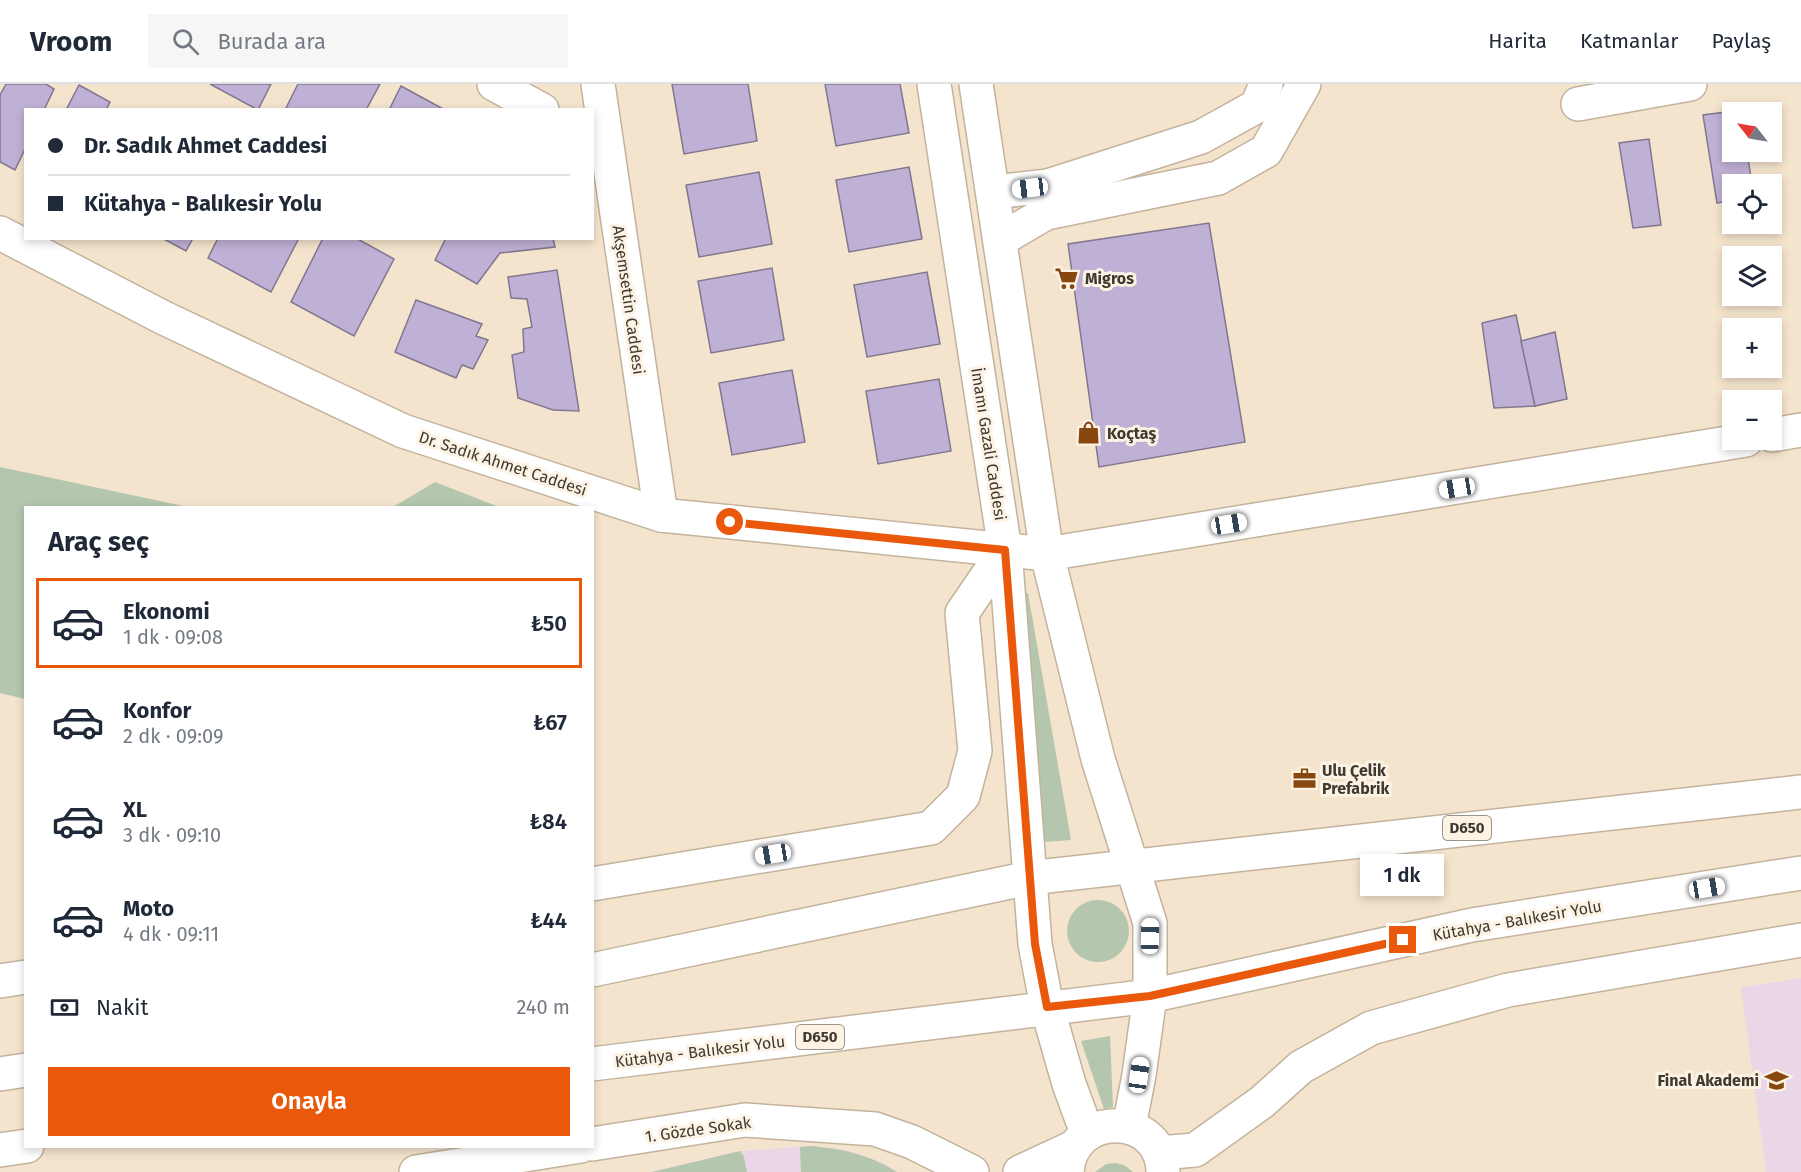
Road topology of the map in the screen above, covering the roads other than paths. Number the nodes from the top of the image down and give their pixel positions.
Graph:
1 (494, 84) edge
2 (598, 84) edge
3 (934, 84) edge
4 (976, 84) edge
5 (1266, 84) edge
6 (1304, 84) edge
7 (1690, 84) edge
8 (1578, 104) dead end
9 (538, 108) edge
10 (600, 141) edge
11 (993, 192) junction
12 (0, 233) edge
13 (1000, 240) junction
14 (1801, 430) edge
15 (1782, 433) edge
16 (1722, 444) edge
17 (661, 515) junction
18 (1005, 550) junction
19 (1047, 554) junction
20 (1801, 792) edge
21 (1133, 865) junction
22 (1801, 873) edge
23 (1029, 878) junction
24 (594, 884) edge
25 (1801, 940) edge
26 (594, 970) edge
27 (24, 976) edge
28 (0, 981) edge
29 (1150, 996) junction
30 (1047, 1007) junction
31 (594, 1064) edge
32 (24, 1070) edge
33 (0, 1074) edge
34 (1129, 1127) junction
35 (875, 1129) junction
36 (594, 1144) edge
37 (24, 1146) edge
38 (569, 1148) edge
39 (0, 1150) edge
40 (1076, 1151) edge
41 (1164, 1166) edge
42 (416, 1172) edge
43 (937, 1172) edge
44 (972, 1172) edge
45 (1020, 1172) edge

1 - 9 main road
2 - 10 main road, Akşemsettin Caddesi
3 - 18 main road, İmamı Gazali Caddesi
4 - 11 main road
5 - 11 main road
6 - 13 main road
7 - 8 main road
10 - 17 main road, Akşemsettin Caddesi
11 - 13 main road
12 - 17 main road, Dr. Sadık Ahmet Caddesi
13 - 19 main road
14 - 15 main road
16 - 19 main road, Dr. Sadık Ahmet Caddesi
17 - 18 main road, Dr. Sadık Ahmet Caddesi
18 - 19 main road, Dr. Sadık Ahmet Caddesi
18 - 23 main road, İmamı Gazali Caddesi
18 - 24 main road
19 - 21 main road
20 - 21 main road, D650
21 - 23 main road
21 - 29 main road
22 - 29 main road, Kütahya - Balıkesir Yolu
23 - 26 main road
23 - 30 main road, İmamı Gazali Caddesi
25 - 41 main road
27 - 28 main road
29 - 30 main road, Kütahya - Balıkesir Yolu
29 - 34 main road
30 - 31 main road, Kütahya - Balıkesir Yolu / D650
30 - 40 main road, İmamı Gazali Caddesi
32 - 33 main road
34 - 40 main road
34 - 41 main road
35 - 36 main road, 1. Gözde Sokak
35 - 43 main road
35 - 44 main road
37 - 39 main road
38 - 42 main road
40 - 45 main road

